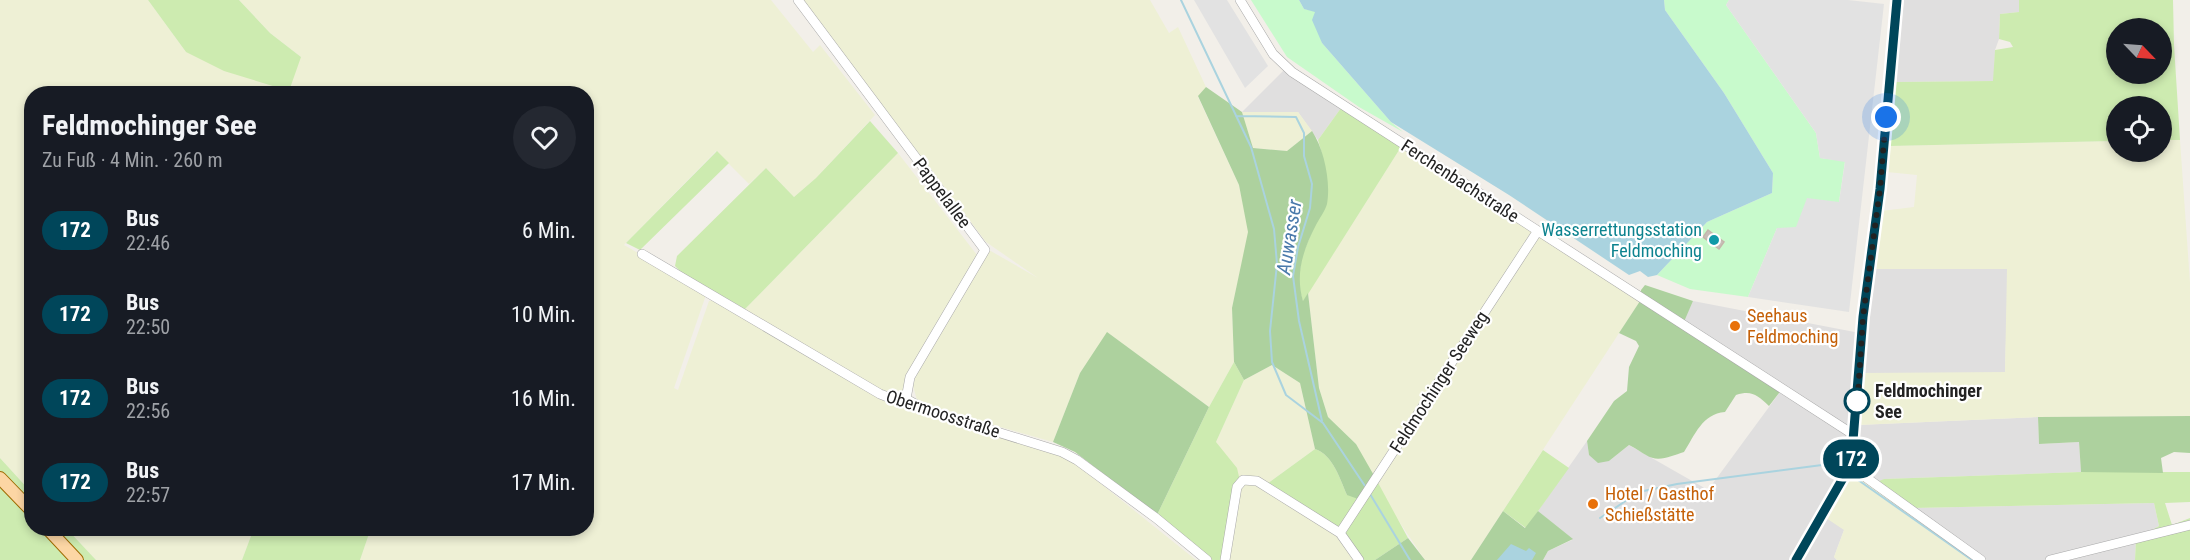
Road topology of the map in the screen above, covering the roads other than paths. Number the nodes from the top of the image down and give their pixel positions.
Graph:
1 (798, 0) edge
2 (1240, 0) edge
3 (1897, 0) edge
4 (1537, 232) junction
5 (642, 254) dead end
6 (906, 399) junction
7 (1854, 435) junction
8 (1850, 466) junction
9 (0, 478) edge
10 (24, 503) edge
11 (2190, 525) edge
12 (1340, 533) junction
13 (54, 536) edge
14 (77, 560) edge
15 (1207, 560) edge
16 (1225, 560) edge
17 (1359, 560) edge
18 (1796, 560) edge
19 (1981, 560) edge
20 (2050, 560) edge

1 - 6 street, Pappelallee
2 - 4 street, Ferchenbachstraße
3 - 7 street
4 - 7 street, Ferchenbachstraße
4 - 12 street, Feldmochinger Seeweg
5 - 6 street, Obermoosstraße
6 - 15 street, Obermoosstraße
7 - 8 street
8 - 18 street
8 - 19 street
9 - 10 main road
11 - 20 street
12 - 16 street
12 - 17 street
13 - 14 main road

